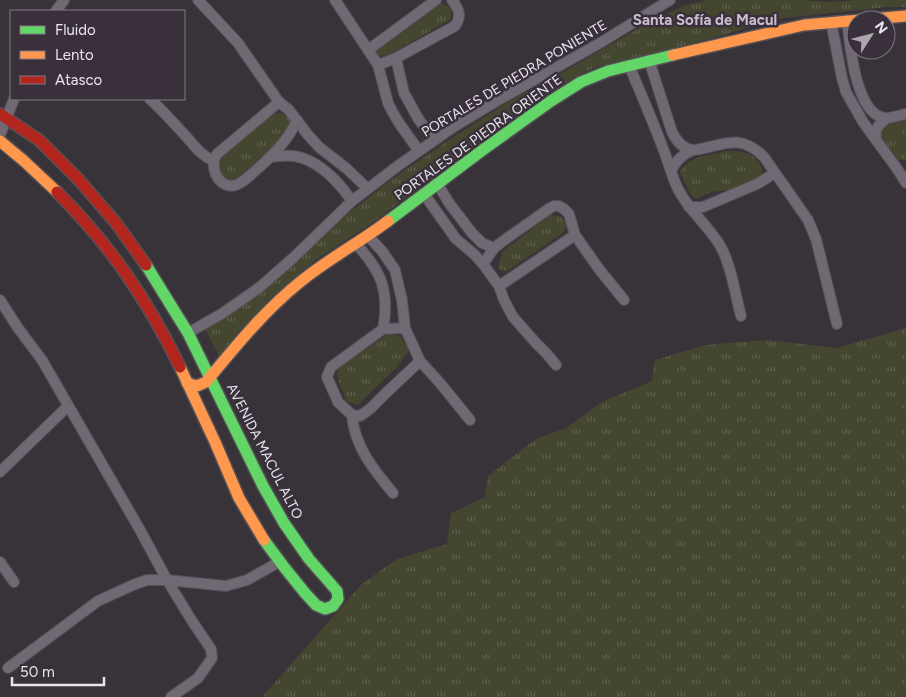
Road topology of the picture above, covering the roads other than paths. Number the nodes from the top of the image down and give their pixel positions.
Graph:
1 (198, 0) edge
2 (335, 0) edge
3 (436, 0) edge
4 (452, 0) edge
5 (670, 0) edge
6 (659, 3) edge
7 (846, 20) edge
8 (831, 22) junction
9 (368, 50) junction
10 (396, 58) junction
11 (649, 60) junction
12 (853, 60) edge
13 (378, 65) junction
14 (629, 65) junction
15 (13, 100) edge
16 (151, 100) edge
17 (279, 102) junction
18 (906, 114) edge
19 (3, 116) edge
20 (886, 118) junction
21 (297, 120) junction
22 (0, 135) edge
23 (435, 140) junction
24 (876, 140) junction
25 (0, 141) edge
26 (693, 150) junction
27 (419, 151) junction
28 (271, 157) junction
29 (214, 161) junction
30 (902, 169) edge
31 (671, 171) junction
32 (775, 173) junction
33 (438, 183) junction
34 (906, 184) edge
35 (367, 188) junction
36 (424, 194) junction
37 (352, 201) junction
38 (689, 207) junction
39 (575, 235) junction
40 (368, 236) junction
41 (356, 243) junction
42 (494, 248) junction
43 (483, 264) junction
44 (149, 269) junction
45 (130, 278) junction
46 (499, 286) junction
47 (0, 300) edge
48 (624, 300) dead end
49 (740, 316) dead end
50 (837, 324) dead end
51 (405, 328) junction
52 (383, 329) junction
53 (188, 333) junction
54 (420, 361) junction
55 (556, 365) dead end
56 (210, 376) junction
57 (187, 382) junction
58 (68, 406) junction
59 (352, 415) junction
60 (470, 420) dead end
61 (240, 437) junction
62 (216, 444) junction
63 (0, 472) edge
64 (393, 493) dead end
65 (0, 562) edge
66 (279, 562) junction
67 (167, 580) junction
68 (14, 582) dead end
69 (8, 668) dead end
70 (171, 697) edge

1 - 17 street
2 - 9 street
3 - 9 street
4 - 10 street
5 - 6 street, PORTALES DE PIEDRA PONIENTE
6 - 23 street, PORTALES DE PIEDRA PONIENTE
7 - 8 street, PORTALES DE PIEDRA ORIENTE
8 - 11 street, PORTALES DE PIEDRA ORIENTE
8 - 24 street
9 - 13 street
10 - 13 street
10 - 23 street
11 - 14 street, PORTALES DE PIEDRA ORIENTE
11 - 26 street
12 - 20 street
13 - 27 street
14 - 31 street
14 - 33 street, PORTALES DE PIEDRA ORIENTE
15 - 19 street
16 - 29 street
17 - 21 street
17 - 29 street
18 - 20 street
19 - 22 street
19 - 44 street, AVENIDA MACUL ALTO
20 - 24 street
21 - 28 street
21 - 35 street
23 - 27 street, PORTALES DE PIEDRA PONIENTE
24 - 30 street
25 - 45 street, AVENIDA MACUL ALTO
26 - 31 street
26 - 32 street
27 - 35 street, PORTALES DE PIEDRA PONIENTE
28 - 29 street
28 - 37 street
30 - 34 street
31 - 38 street
32 - 38 street
32 - 50 street
33 - 36 street, PORTALES DE PIEDRA ORIENTE
33 - 42 street
35 - 37 street, PORTALES DE PIEDRA PONIENTE
36 - 40 street, PORTALES DE PIEDRA ORIENTE
36 - 43 street
37 - 53 street, PORTALES DE PIEDRA PONIENTE
38 - 49 street
39 - 42 street
39 - 46 street
39 - 48 street
40 - 41 street, PORTALES DE PIEDRA ORIENTE
40 - 51 street
41 - 52 street
41 - 56 street, PORTALES DE PIEDRA ORIENTE
42 - 43 street
43 - 46 street
44 - 45 street
44 - 53 street, AVENIDA MACUL ALTO
45 - 57 street, AVENIDA MACUL ALTO
46 - 55 street
47 - 58 street
51 - 52 street
51 - 54 street
52 - 59 street
53 - 56 street, AVENIDA MACUL ALTO
54 - 59 street
54 - 60 street
56 - 57 street
56 - 61 street, AVENIDA MACUL ALTO
57 - 62 street, AVENIDA MACUL ALTO
58 - 63 street
58 - 67 street
59 - 64 street
61 - 62 street
61 - 66 street, AVENIDA MACUL ALTO
62 - 66 street, AVENIDA MACUL ALTO
65 - 68 street
66 - 67 street
67 - 69 street
67 - 70 street

